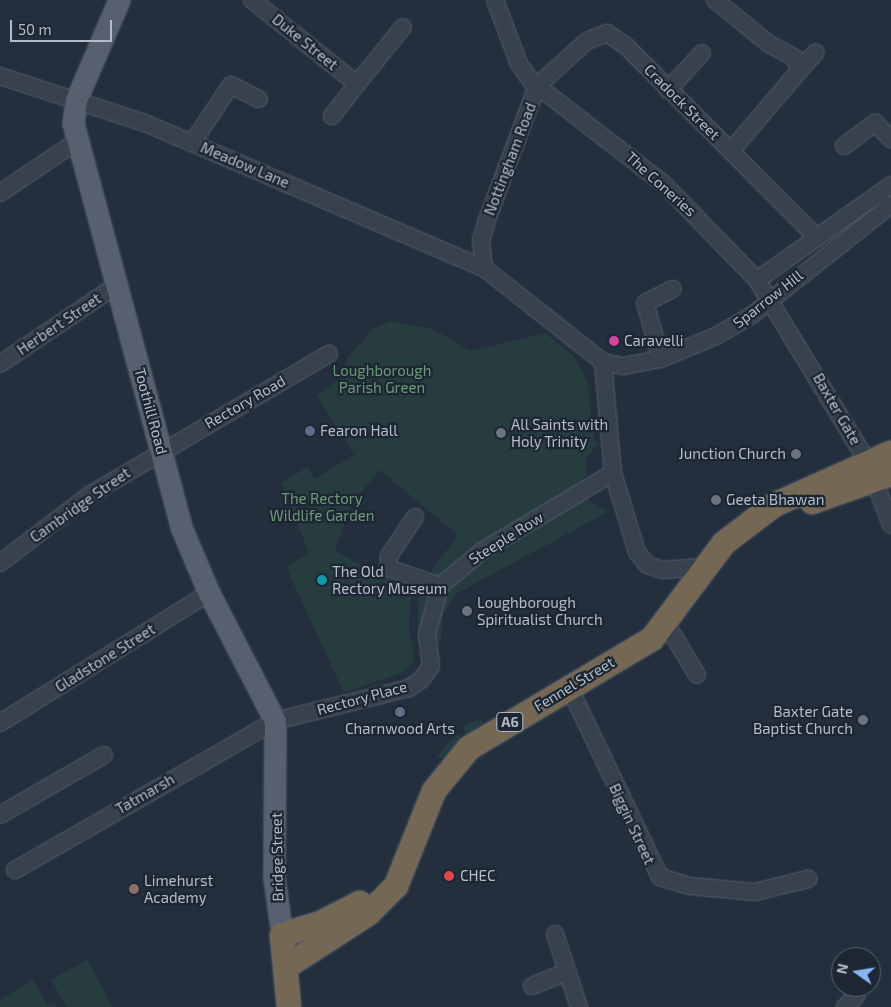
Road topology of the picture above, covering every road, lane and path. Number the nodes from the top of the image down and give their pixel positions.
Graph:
1 (119, 0) edge
2 (252, 0) edge
3 (495, 0) edge
4 (716, 0) edge
5 (403, 27) dead end
6 (816, 52) dead end
7 (702, 53) dead end
8 (799, 71) junction
9 (0, 76) edge
10 (357, 84) junction
11 (537, 86) junction
12 (668, 90) junction
13 (259, 98) dead end
14 (76, 100) junction
15 (332, 116) dead end
16 (891, 139) edge
17 (76, 142) junction
18 (192, 143) junction
19 (844, 146) dead end
20 (731, 151) junction
21 (891, 185) edge
22 (0, 193) edge
23 (891, 205) edge
24 (817, 238) junction
25 (484, 268) junction
26 (758, 280) junction
27 (118, 284) junction
28 (673, 289) dead end
29 (770, 298) junction
30 (330, 354) dead end
31 (662, 359) junction
32 (603, 362) junction
33 (0, 364) edge
34 (161, 450) junction
35 (891, 453) edge
36 (877, 471) edge
37 (613, 473) junction
38 (415, 517) dead end
39 (891, 525) edge
40 (0, 563) edge
41 (703, 567) junction
42 (440, 586) junction
43 (209, 593) junction
44 (667, 625) junction
45 (697, 675) dead end
46 (569, 687) junction
47 (273, 714) junction
48 (0, 724) edge
49 (104, 755) dead end
50 (0, 815) edge
51 (402, 865) junction
52 (15, 870) dead end
53 (808, 879) dead end
54 (555, 934) dead end
55 (282, 935) junction
56 (286, 967) junction
57 (566, 972) junction
58 (532, 986) dead end
59 (289, 1007) edge
60 (579, 1007) edge

1 - 14 main road
2 - 10 street, Duke Street
3 - 11 street, Nottingham Road
4 - 8 street
5 - 10 street
6 - 8 street
7 - 12 street
8 - 20 street
9 - 14 street, Meadow Lane
10 - 15 street
11 - 12 street, Cradock Street
11 - 25 street, Nottingham Road
11 - 26 street, The Coneries
12 - 20 street, Cradock Street
13 - 18 street
14 - 17 main road, Toothill Road
14 - 18 street, Meadow Lane
16 - 19 street
17 - 22 street
17 - 27 main road, Toothill Road
18 - 25 street, Meadow Lane
20 - 24 street, Cradock Street
21 - 24 street, Sparrow Hill
23 - 29 street, Sparrow Hill
24 - 26 street, Sparrow Hill
25 - 32 street
26 - 29 street, The Coneries
27 - 33 street, Herbert Street
27 - 34 main road, Toothill Road
28 - 31 street
29 - 31 street, Sparrow Hill
29 - 36 street, Baxter Gate
30 - 34 street, Rectory Road
31 - 32 street, Sparrow Hill
32 - 37 street
34 - 40 street, Cambridge Street
34 - 43 main road, Toothill Road
35 - 36 highway, A6
36 - 39 street, Baxter Gate
36 - 41 highway, A6
37 - 41 street
37 - 42 street, Steeple Row
38 - 42 street
41 - 44 highway, A6
42 - 47 street, Rectory Place
43 - 47 main road, Toothill Road
43 - 48 street, Gladstone Street
44 - 45 street
44 - 46 highway, Fennel Street / A6
46 - 51 highway, Fennel Street / A6
46 - 53 street, Biggin Street
47 - 52 street, Tatmarsh
47 - 55 main road, Bridge Street
49 - 50 street
51 - 55 highway, Fennel Street / A6
51 - 56 highway, Fennel Street / A6
54 - 57 street
55 - 56 highway, Bridge Street
56 - 59 highway, Bridge Street
57 - 58 street
57 - 60 street

